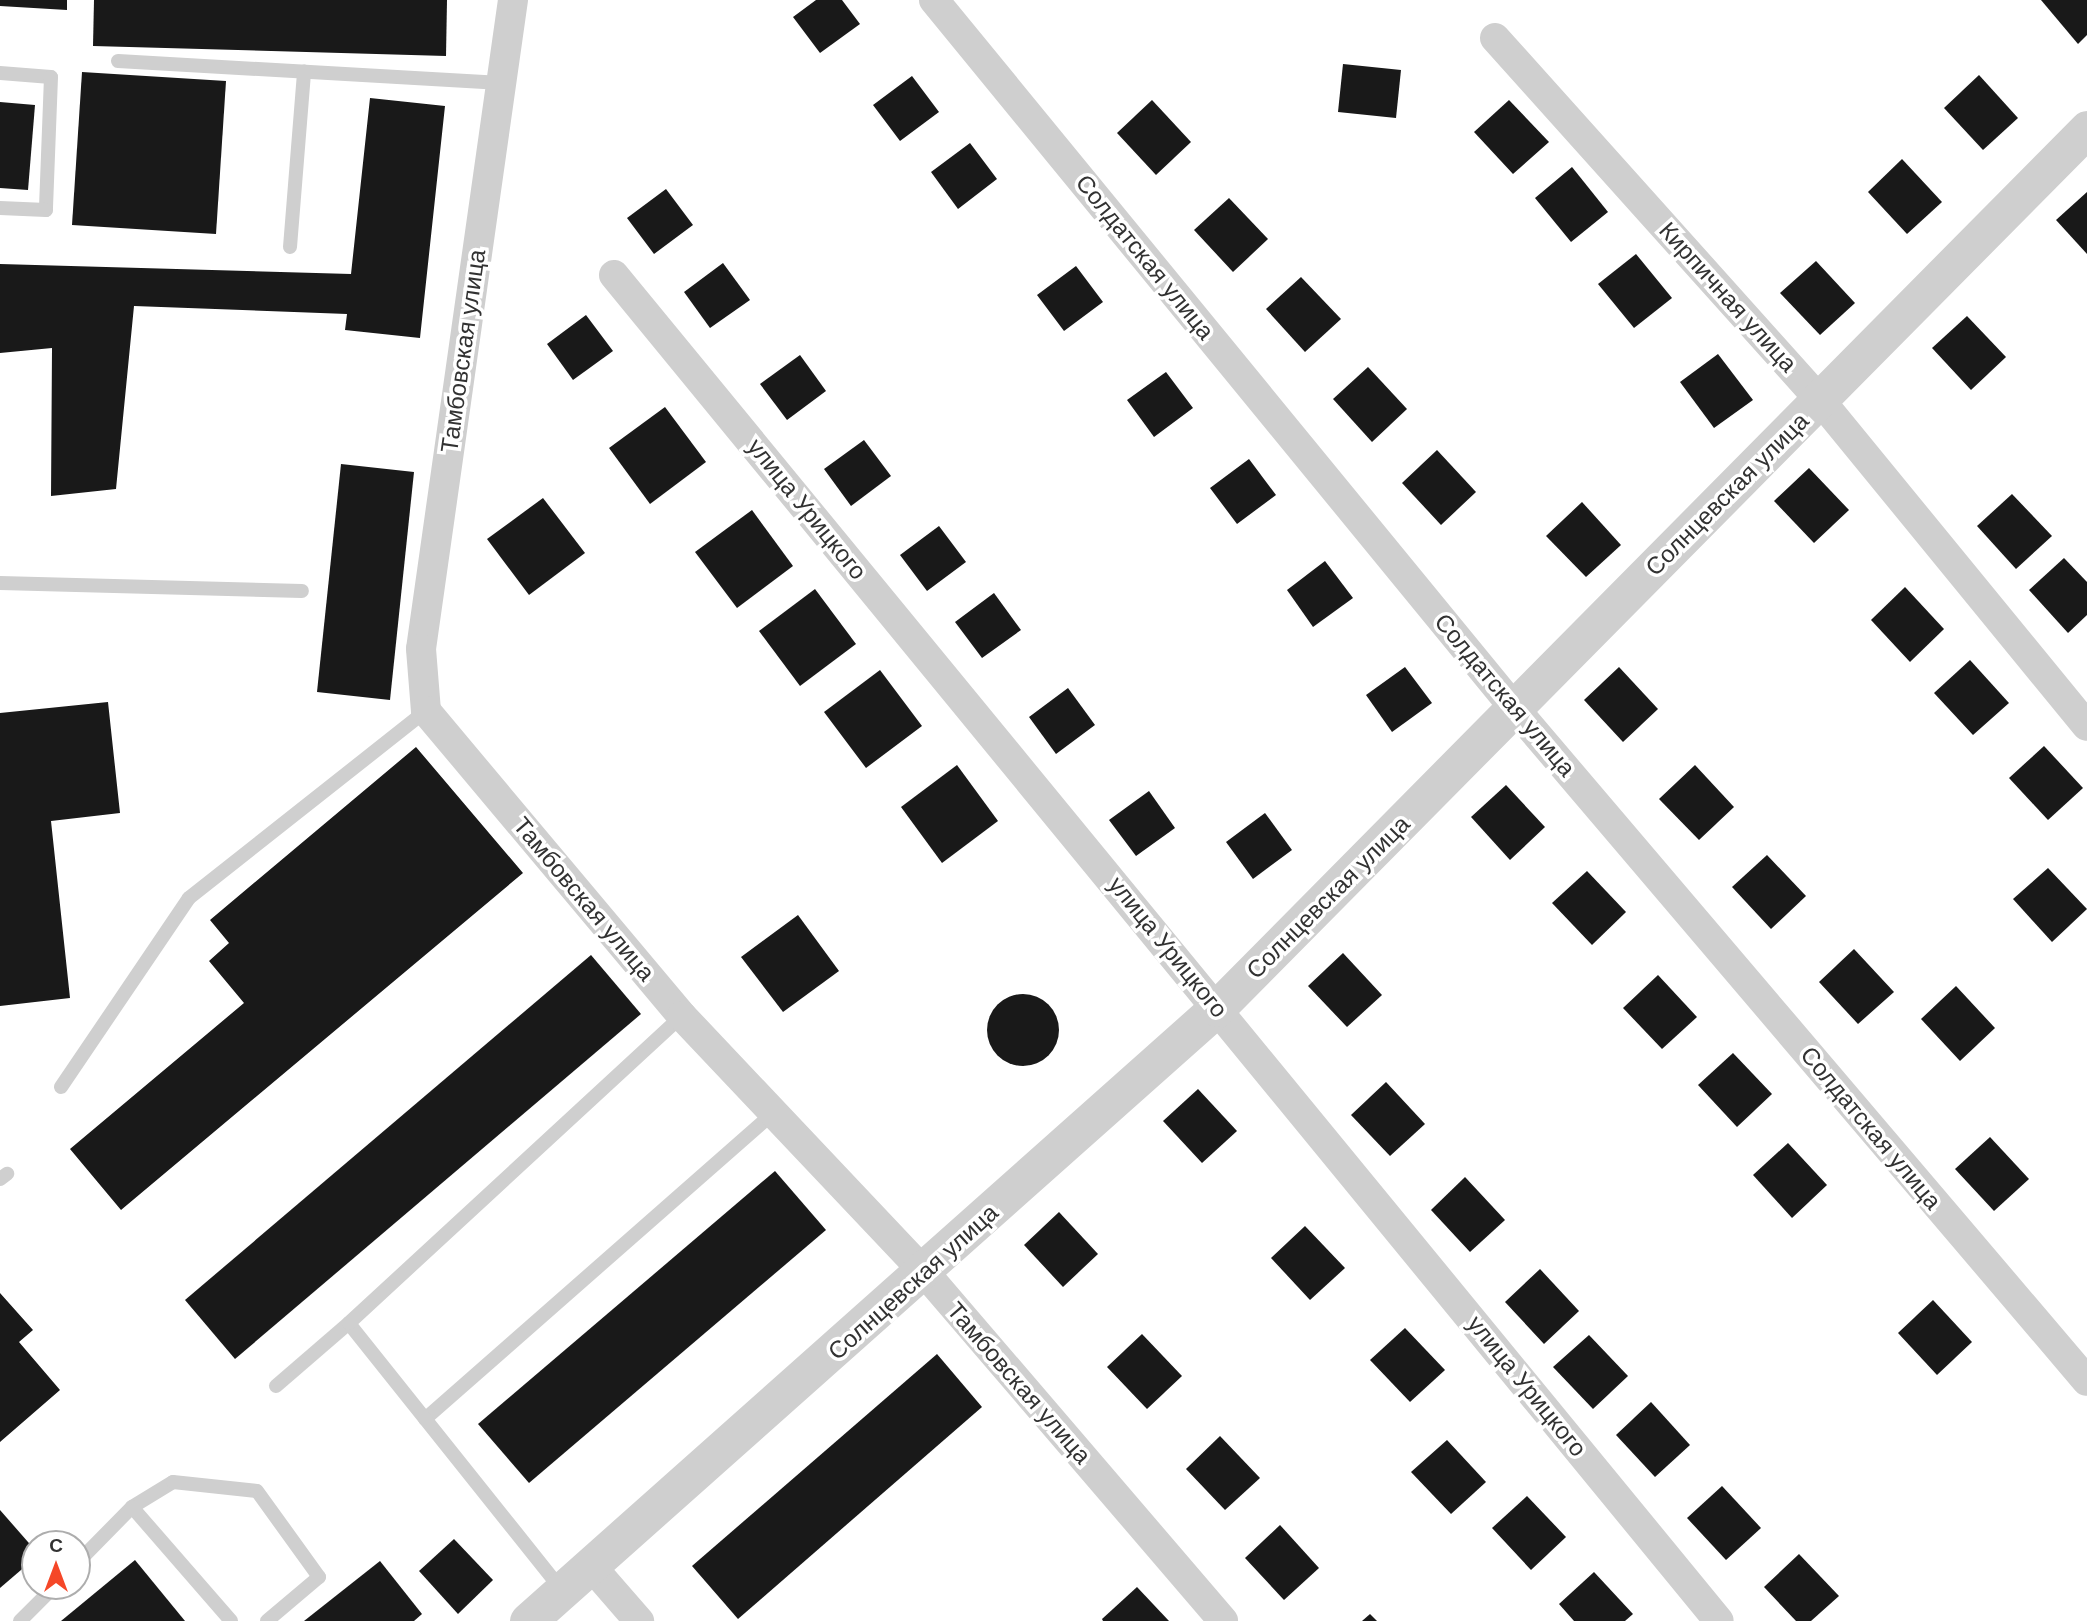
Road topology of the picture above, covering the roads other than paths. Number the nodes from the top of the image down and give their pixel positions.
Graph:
1 (513, 0) edge
2 (934, 0) edge
3 (1495, 38) dead end
4 (118, 61) dead end
5 (304, 72) junction
6 (0, 73) edge
7 (500, 83) junction
8 (2087, 129) edge
9 (0, 208) edge
10 (290, 247) dead end
11 (614, 275) dead end
12 (1820, 400) junction
13 (0, 583) edge
14 (302, 591) dead end
15 (1515, 709) junction
16 (426, 711) junction
17 (2087, 726) edge
18 (1217, 1008) junction
19 (682, 1016) junction
20 (61, 1087) dead end
21 (775, 1112) junction
22 (925, 1273) junction
23 (349, 1323) junction
24 (2087, 1381) edge
25 (276, 1386) dead end
26 (425, 1419) junction
27 (132, 1507) junction
28 (91, 1549) edge
29 (592, 1567) junction
30 (563, 1592) junction
31 (41, 1600) edge
32 (20, 1621) edge
33 (231, 1621) edge
34 (267, 1621) edge
35 (528, 1621) edge
36 (639, 1621) edge
37 (1223, 1621) edge
38 (1719, 1621) edge

1 - 7 street, Тамбовская улица
2 - 15 street, Солдатская улица
3 - 12 street, Кирпичная улица
4 - 5 lane
5 - 7 lane
5 - 10 lane
6 - 9 lane
7 - 16 street, Тамбовская улица
8 - 12 street, Солнцевская улица
11 - 18 street, улица Урицкого
12 - 15 street, Солнцевская улица
12 - 17 street, Кирпичная улица
13 - 14 lane
15 - 18 street, Солнцевская улица
15 - 24 street, Солдатская улица
16 - 19 street, Тамбовская улица
16 - 20 lane
18 - 22 street, Солнцевская улица
18 - 38 street, улица Урицкого
19 - 21 street, Тамбовская улица
19 - 23 lane
21 - 22 street, Тамбовская улица
21 - 26 lane
22 - 29 street, Солнцевская улица
22 - 37 street, Тамбовская улица
23 - 25 lane
23 - 26 lane
26 - 30 lane
27 - 28 lane
27 - 33 lane
27 - 34 lane
29 - 30 street, Солнцевская улица
29 - 36 street
30 - 35 street, Солнцевская улица
31 - 32 lane

